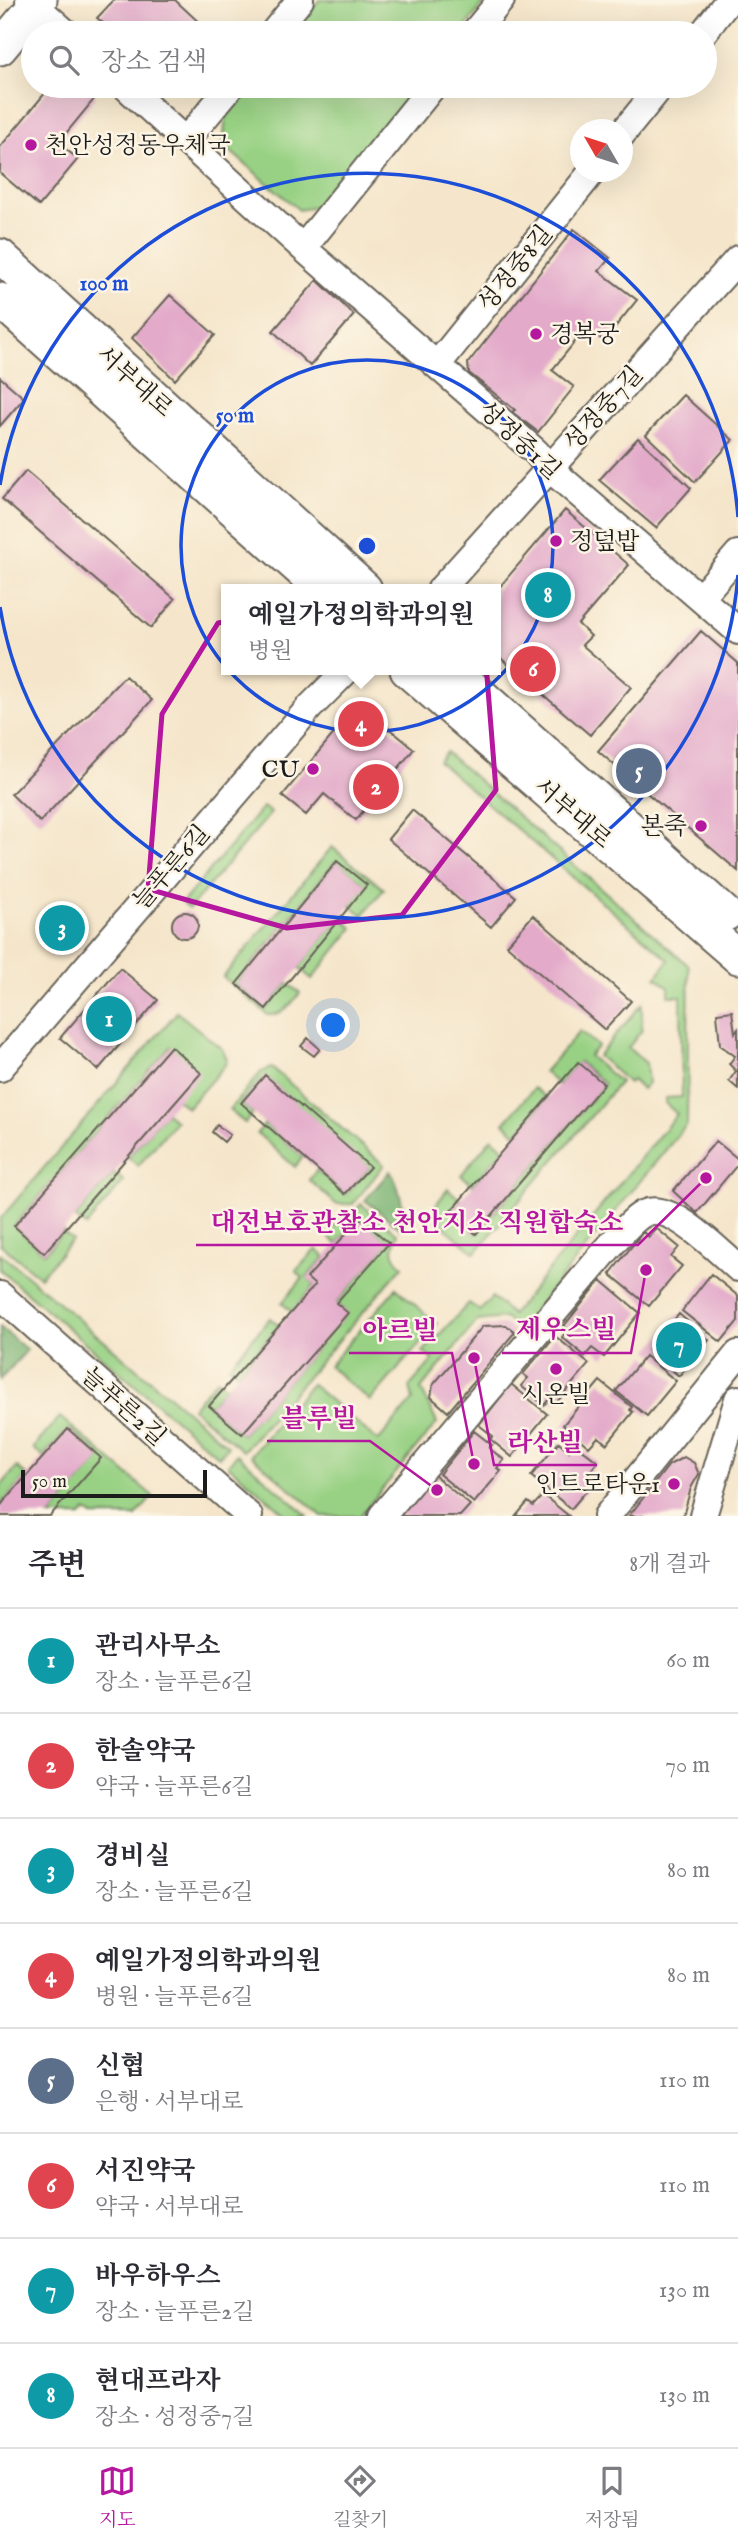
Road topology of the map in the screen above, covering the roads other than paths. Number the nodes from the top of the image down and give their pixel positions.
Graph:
1 (300, 0) edge
2 (501, 0) edge
3 (729, 0) edge
4 (35, 2) edge
5 (54, 21) edge
6 (283, 21) edge
7 (484, 21) edge
8 (712, 21) edge
9 (0, 48) edge
10 (139, 98) edge
11 (220, 98) edge
12 (423, 98) edge
13 (651, 98) edge
14 (633, 120) edge
15 (187, 140) junction
16 (584, 182) edge
17 (303, 248) junction
18 (0, 256) edge
19 (738, 259) edge
20 (0, 300) edge
21 (437, 365) junction
22 (549, 468) junction
23 (738, 554) edge
24 (316, 584) edge
25 (360, 584) edge
26 (445, 584) edge
27 (699, 598) junction
28 (738, 631) edge
29 (342, 675) edge
30 (413, 675) edge
31 (459, 675) edge
32 (738, 925) edge
33 (738, 957) edge
34 (0, 1068) edge
35 (738, 1268) edge
36 (0, 1295) edge
37 (738, 1354) edge
38 (738, 1399) edge
39 (249, 1516) edge
40 (382, 1516) edge
41 (607, 1516) edge
42 (703, 1516) edge

1 - 6 street
2 - 7 street
3 - 8 street
4 - 5 street
4 - 9 street
10 - 15 street, 성정중1길
11 - 15 street
12 - 17 street
13 - 14 street
15 - 17 street, 성정중1길
16 - 21 street, 성정중8길
17 - 21 street, 성정중1길
18 - 25 street, 서부대로
19 - 22 street, 성정중7길
20 - 24 street, 서부대로
21 - 22 street, 성정중1길
22 - 26 street, 성정중7길
22 - 27 street, 성정중1길
23 - 27 street
27 - 28 street, 성정중1길
29 - 34 street, 늘푸른6길
30 - 33 street, 서부대로
31 - 32 street, 서부대로
35 - 40 street
36 - 39 street, 늘푸른2길
37 - 41 street
38 - 42 street

